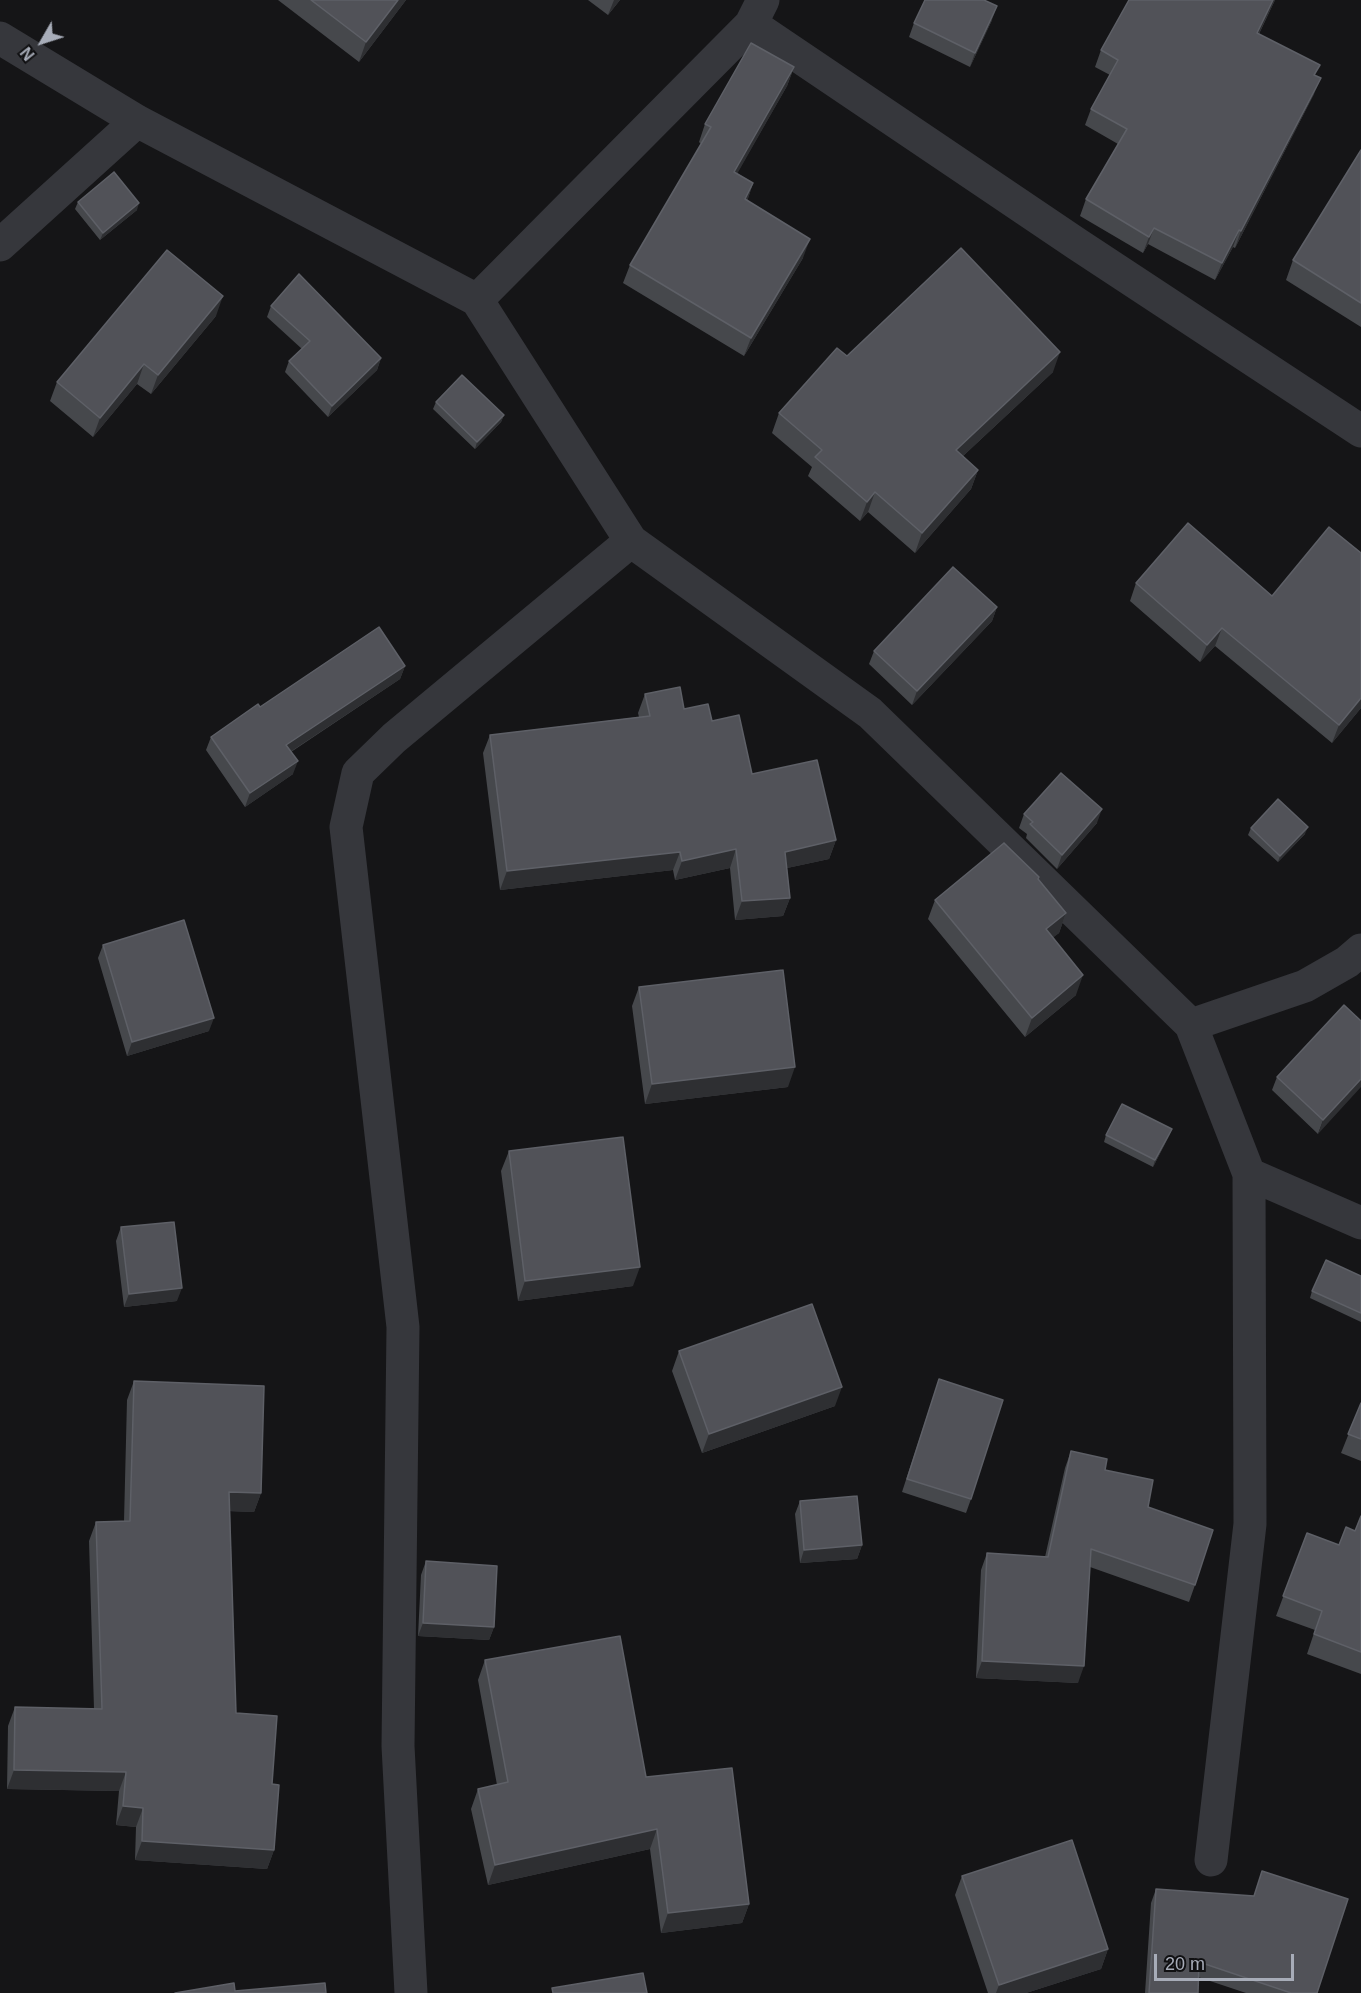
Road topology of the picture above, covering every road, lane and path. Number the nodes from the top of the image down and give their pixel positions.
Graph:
1 (757, 12) edge
2 (0, 38) edge
3 (137, 121) junction
4 (0, 245) edge
5 (477, 300) junction
6 (1361, 431) edge
7 (631, 541) junction
8 (1361, 950) edge
9 (1191, 1025) junction
10 (1249, 1174) junction
11 (1361, 1222) edge
12 (1212, 1860) dead end
13 (411, 1993) edge

1 - 5 street
1 - 6 street
2 - 3 street
3 - 4 street
3 - 5 street
5 - 7 street
7 - 9 street
7 - 13 street
8 - 9 street
9 - 10 street
10 - 11 street
10 - 12 street

